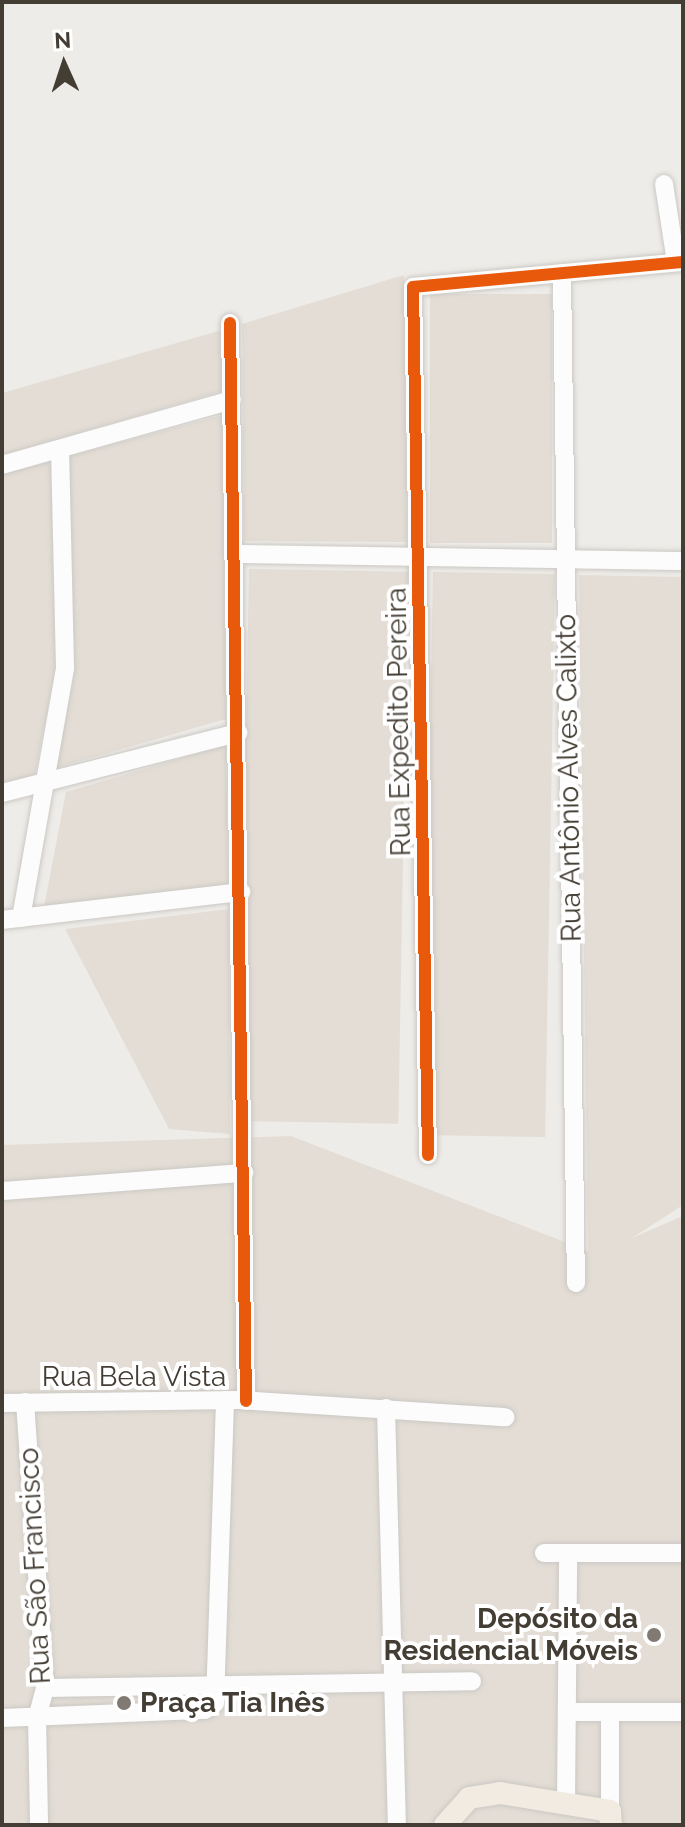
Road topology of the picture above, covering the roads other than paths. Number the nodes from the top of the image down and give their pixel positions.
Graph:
1 (664, 184) dead end
2 (680, 262) edge
3 (562, 273) junction
4 (230, 323) dead end
5 (232, 400) junction
6 (60, 449) junction
7 (2, 465) edge
8 (235, 554) junction
9 (420, 556) junction
10 (567, 559) junction
11 (683, 561) edge
12 (238, 733) junction
13 (44, 780) junction
14 (2, 793) edge
15 (241, 892) junction
16 (21, 918) junction
17 (2, 920) edge
18 (428, 1155) dead end
19 (244, 1173) junction
20 (2, 1191) edge
21 (576, 1283) dead end
22 (225, 1400) junction
23 (246, 1401) junction
24 (25, 1402) junction
25 (2, 1403) edge
26 (386, 1408) junction
27 (505, 1417) dead end
28 (544, 1553) dead end
29 (568, 1553) junction
30 (683, 1553) edge
31 (472, 1681) dead end
32 (219, 1683) junction
33 (395, 1685) junction
34 (45, 1688) junction
35 (567, 1712) junction
36 (683, 1712) edge
37 (610, 1713) junction
38 (37, 1717) junction
39 (2, 1718) edge
40 (566, 1802) junction
41 (610, 1818) edge
42 (450, 1822) edge
43 (39, 1825) edge
44 (397, 1825) edge

1 - 2 street
2 - 3 street
3 - 9 street, Rua Expedito Pereira
3 - 10 street, Rua Antônio Alves Calixto
4 - 5 street
5 - 6 street
5 - 8 street
6 - 7 street
6 - 13 street
8 - 9 street
8 - 12 street
9 - 10 street
9 - 18 street, Rua Expedito Pereira
10 - 11 street
10 - 21 street, Rua Antônio Alves Calixto
12 - 13 street
12 - 15 street
13 - 14 street
13 - 16 street
15 - 16 street
15 - 19 street
16 - 17 street
19 - 20 street
19 - 23 street
22 - 23 street, Rua Bela Vista
22 - 24 street, Rua Bela Vista
22 - 32 street
23 - 26 street, Rua Bela Vista
24 - 25 street, Rua Bela Vista
24 - 34 street, Rua São Francisco
26 - 27 street, Rua Bela Vista
26 - 33 street
28 - 29 street
29 - 30 street
29 - 35 street
31 - 33 street
32 - 33 street
32 - 34 street
32 - 38 street
33 - 44 street
34 - 38 street, Rua São Francisco
35 - 37 street
35 - 40 street
36 - 37 street
37 - 41 street
38 - 39 street
38 - 43 street, Rua São Francisco
40 - 41 main road
40 - 42 main road

